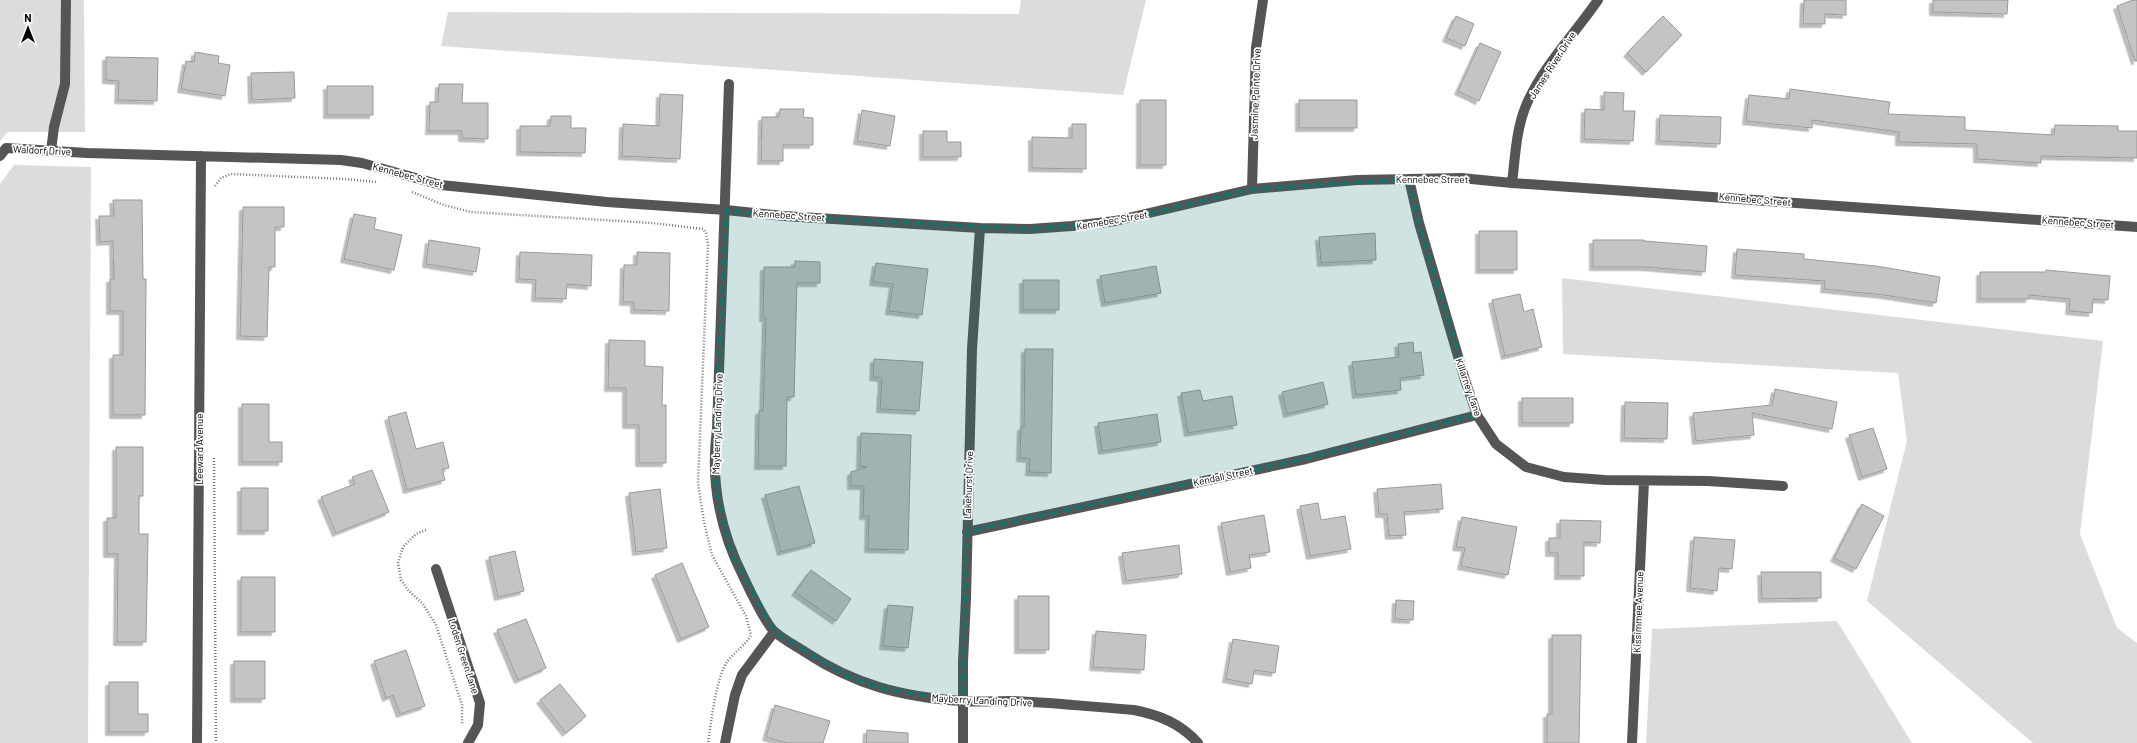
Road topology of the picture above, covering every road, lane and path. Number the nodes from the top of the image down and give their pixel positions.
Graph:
1 (66, 0) edge
2 (1263, 0) edge
3 (1598, 0) edge
4 (729, 84) dead end
5 (51, 150) junction
6 (87, 153) joint
7 (0, 156) edge
8 (201, 156) junction
9 (1409, 179) junction
10 (383, 183) dead end
11 (1512, 183) junction
12 (212, 189) dead end
13 (1252, 189) junction
14 (411, 192) dead end
15 (726, 210) junction
16 (2137, 227) edge
17 (980, 228) junction
18 (1477, 415) junction
19 (214, 450) dead end
20 (1644, 480) junction
21 (1783, 486) dead end
22 (426, 530) dead end
23 (967, 532) junction
24 (436, 569) dead end
25 (774, 632) junction
26 (963, 701) junction
27 (462, 726) dead end
28 (197, 743) edge
29 (216, 743) edge
30 (468, 743) edge
31 (708, 743) edge
32 (725, 743) edge
33 (963, 743) edge
34 (1198, 743) edge
35 (1632, 743) edge

1 - 5 street
2 - 13 street, Jasmine Pointe Drive
3 - 11 street, James River Drive
4 - 15 street, Mayberry Landing Drive
5 - 6 street, Waldorf Drive
5 - 7 street, Waldorf Drive
6 - 8 street, Kennebec Street
8 - 15 street, Kennebec Street
8 - 28 street, Leeward Avenue
9 - 11 street, Kennebec Street
9 - 13 street, Kennebec Street
9 - 18 street, Killarney Lane
10 - 12 path
11 - 16 street, Kennebec Street
13 - 17 street, Kennebec Street
14 - 31 path
15 - 17 street, Kennebec Street
15 - 25 street, Mayberry Landing Drive
17 - 23 street, Lakehurst Drive
18 - 20 street, Killarney Lane
18 - 23 street, Kendall Street
19 - 29 path
20 - 21 street, Killarney Lane
20 - 35 street, Kissimmee Avenue
22 - 27 path
23 - 26 street, Lakehurst Drive
24 - 30 street, Loden Green Lane
25 - 26 street, Mayberry Landing Drive
25 - 32 street
26 - 33 street, Lakehurst Drive
26 - 34 street, Mayberry Landing Drive

